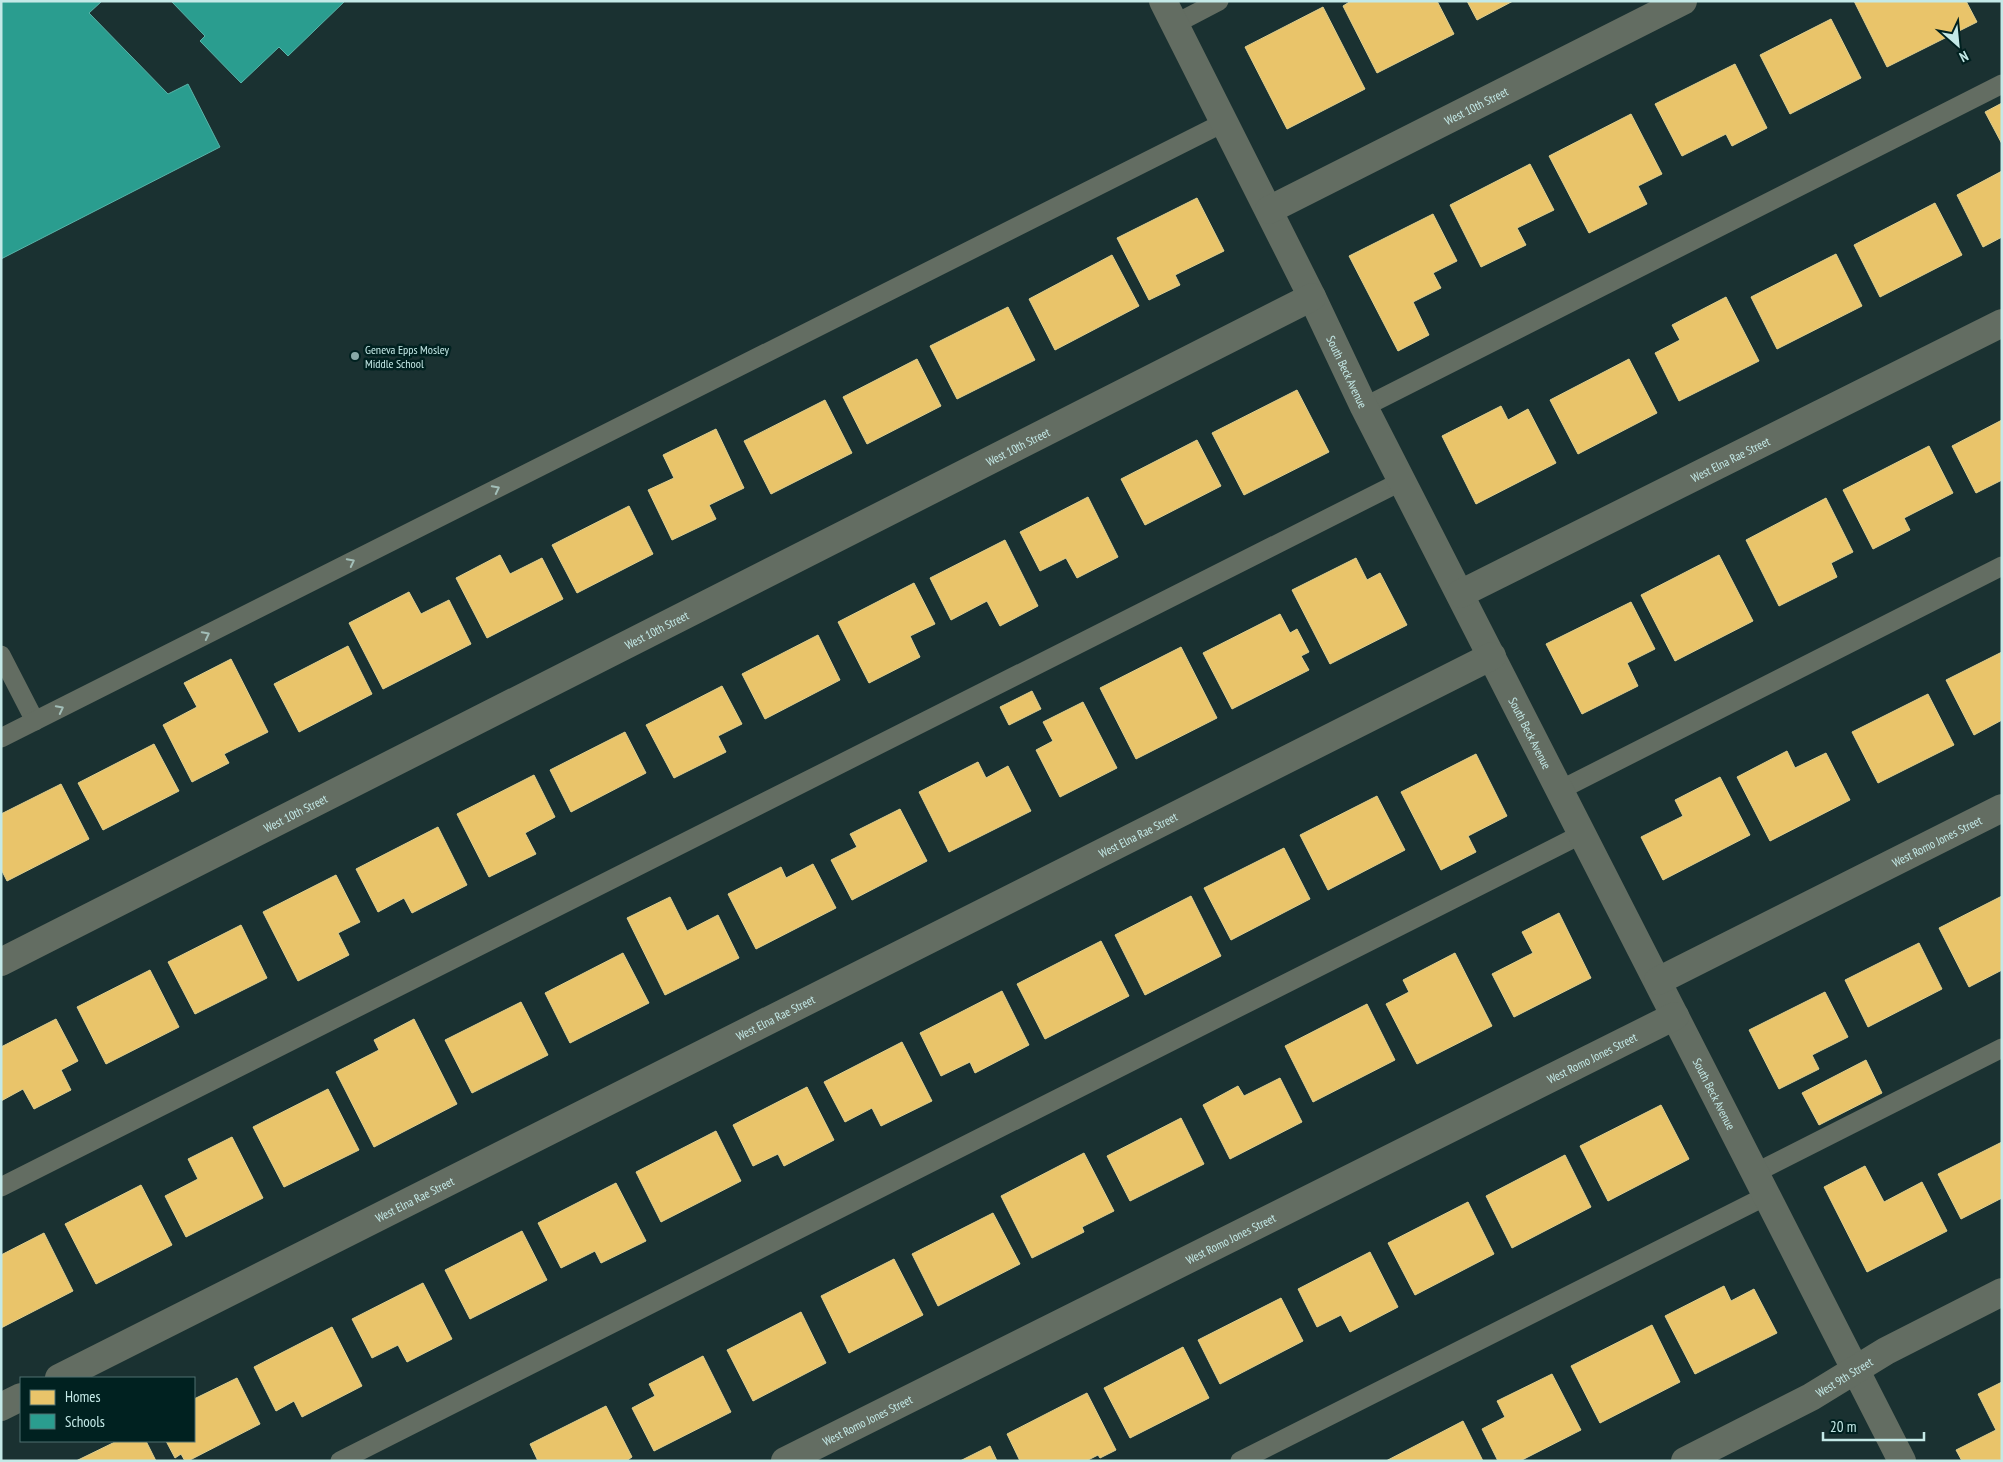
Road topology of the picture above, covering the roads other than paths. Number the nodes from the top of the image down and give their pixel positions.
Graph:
1 (1219, 1) edge
2 (1683, 1) edge
3 (1169, 13) edge
4 (2002, 84) edge
5 (1225, 122) junction
6 (1269, 210) junction
7 (1312, 297) junction
8 (2002, 323) edge
9 (1364, 407) junction
10 (1402, 481) junction
11 (2002, 566) edge
12 (1460, 594) junction
13 (1, 655) edge
14 (1492, 656) junction
15 (35, 721) junction
16 (1, 738) edge
17 (1560, 790) junction
18 (2002, 808) edge
19 (1582, 834) junction
20 (1, 962) edge
21 (1658, 981) junction
22 (1675, 1016) junction
23 (2002, 1048) edge
24 (1760, 1184) junction
25 (1, 1187) edge
26 (2002, 1292) edge
27 (1855, 1370) junction
28 (61, 1377) edge
29 (20, 1398) edge
30 (1, 1408) edge
31 (813, 1454) edge
32 (340, 1461) edge
33 (785, 1461) edge
34 (1240, 1461) edge
35 (1684, 1461) edge
36 (1902, 1461) edge

1 - 3 lane
2 - 6 street, West 10th Street
3 - 5 street, South Beck Avenue
4 - 9 lane
5 - 6 street, South Beck Avenue
15 -> 5 lane
6 - 7 street, South Beck Avenue
7 - 9 street, South Beck Avenue
7 - 20 street, West 10th Street
8 - 12 street, West Elna Rae Street
9 - 10 street, South Beck Avenue
10 - 12 street, South Beck Avenue
10 - 25 lane
11 - 17 lane
12 - 14 street, South Beck Avenue
13 - 15 lane
14 - 17 street, South Beck Avenue
14 - 28 street, West Elna Rae Street
15 - 16 lane
17 - 19 street, South Beck Avenue
18 - 21 street, West Romo Jones Street
19 - 21 street, South Beck Avenue
19 - 32 lane
21 - 22 street, South Beck Avenue
22 - 24 street, South Beck Avenue
22 - 31 street, West Romo Jones Street
23 - 24 lane
24 - 27 street, South Beck Avenue
24 - 34 lane
26 - 27 street, West 9th Street
27 - 35 street, West 9th Street
27 - 36 street, South Beck Avenue
29 - 30 street
31 - 33 street, West Romo Jones Street

